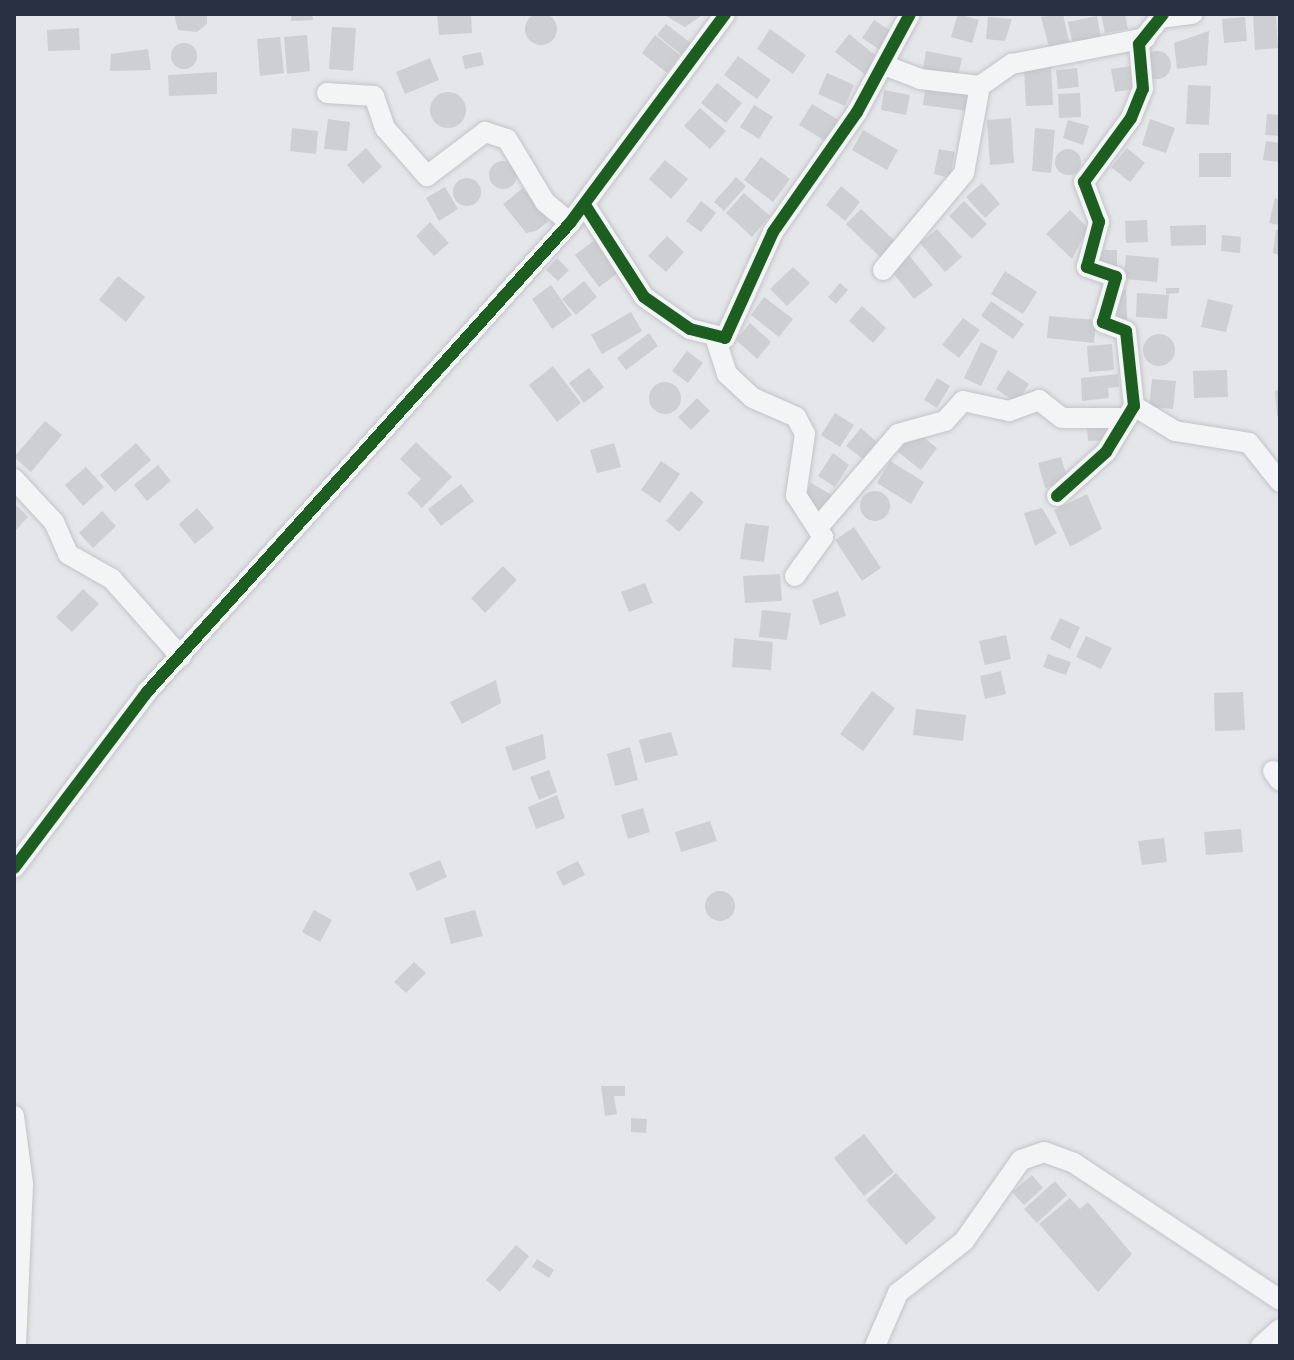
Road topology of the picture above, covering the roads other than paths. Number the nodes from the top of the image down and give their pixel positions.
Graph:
1 (725, 14) edge
2 (910, 14) edge
3 (1193, 14) edge
4 (1161, 16) edge
5 (1146, 38) junction
6 (884, 65) junction
7 (980, 86) junction
8 (327, 93) dead end
9 (585, 205) junction
10 (570, 223) junction
11 (883, 270) dead end
12 (716, 340) junction
13 (1130, 412) junction
14 (14, 479) edge
15 (1280, 482) edge
16 (1057, 496) dead end
17 (820, 525) junction
18 (795, 576) dead end
19 (181, 657) junction
20 (14, 868) edge
21 (14, 1116) edge
22 (1280, 1300) edge
23 (1280, 1329) edge
24 (16, 1346) edge
25 (875, 1346) edge
26 (1261, 1346) edge

1 - 9 street
2 - 6 street
3 - 4 street
4 - 5 street
5 - 7 street
5 - 13 street
6 - 7 street
6 - 12 street
7 - 11 street
8 - 10 street
9 - 10 street
9 - 12 street
10 - 19 street
12 - 17 street
13 - 15 street
13 - 16 street
13 - 17 street
14 - 19 street
17 - 18 street
19 - 20 street
21 - 24 street
22 - 25 street
23 - 26 street

